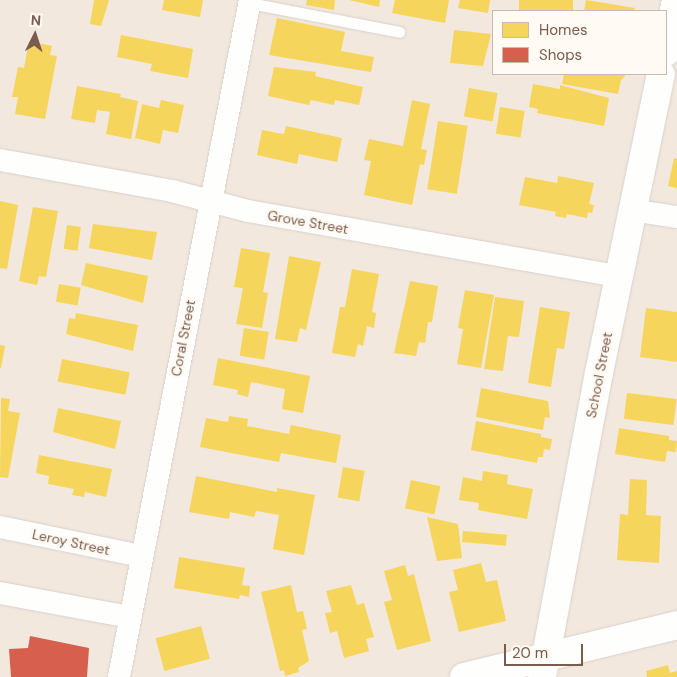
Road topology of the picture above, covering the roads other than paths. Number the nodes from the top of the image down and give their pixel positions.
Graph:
1 (676, 0) edge
2 (249, 2) edge
3 (399, 32) dead end
4 (667, 47) edge
5 (661, 75) edge
6 (0, 160) edge
7 (210, 200) junction
8 (631, 210) junction
9 (677, 217) edge
10 (618, 276) junction
11 (0, 527) edge
12 (141, 556) junction
13 (0, 594) edge
14 (130, 617) junction
15 (677, 625) edge
16 (543, 667) edge
17 (119, 677) edge
18 (464, 677) edge

1 - 4 main road
2 - 3 lane
2 - 7 street, Coral Street
5 - 8 main road, School Street
6 - 7 street, Grove Street
7 - 10 street, Grove Street
7 - 12 street, Coral Street
8 - 9 street
8 - 10 main road, School Street
10 - 16 main road, School Street
11 - 12 street, Leroy Street
12 - 14 street, Coral Street
13 - 14 street
14 - 17 street, Coral Street
15 - 16 main road
16 - 18 main road

